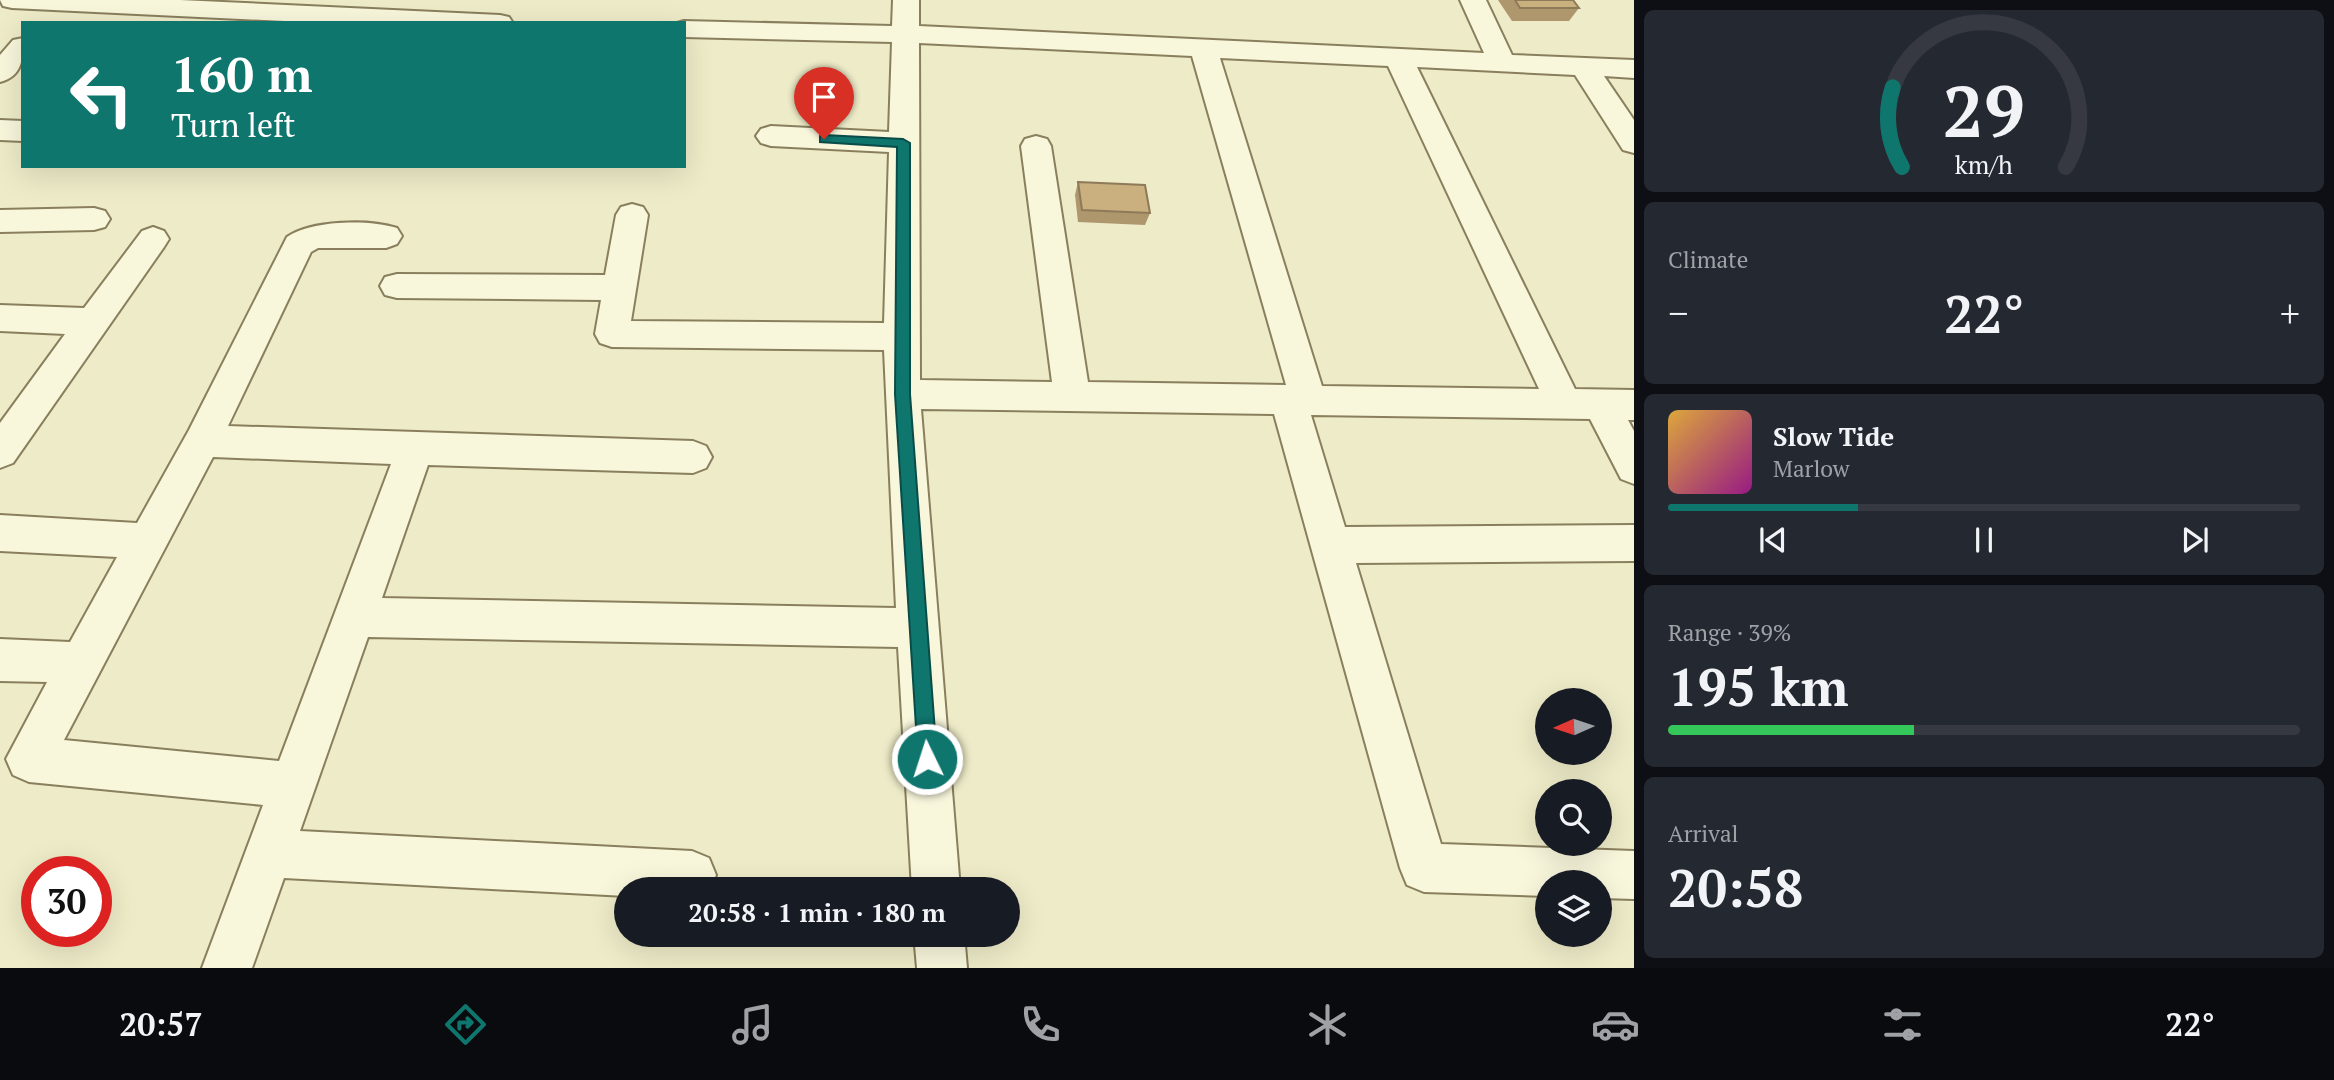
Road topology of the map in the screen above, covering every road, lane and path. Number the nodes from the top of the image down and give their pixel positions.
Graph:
1 (12, 0) edge
2 (1473, 0) edge
3 (60, 2) junction
4 (905, 17) edge
5 (44, 21) edge
6 (458, 21) edge
7 (686, 29) edge
8 (21, 48) edge
9 (1203, 48) junction
10 (1398, 57) junction
11 (1502, 62) junction
12 (1583, 66) junction
13 (1634, 69) edge
14 (0, 73) edge
15 (0, 130) edge
16 (21, 131) edge
17 (771, 136) dead end
18 (903, 143) junction
19 (1634, 143) edge
20 (1036, 146) dead end
21 (632, 215) dead end
22 (94, 219) dead end
23 (0, 221) edge
24 (386, 236) dead end
25 (153, 239) dead end
26 (397, 286) dead end
27 (619, 288) junction
28 (0, 318) edge
29 (93, 322) junction
30 (901, 337) junction
31 (902, 394) junction
32 (1072, 397) junction
33 (1298, 400) junction
34 (1564, 403) junction
35 (1618, 404) edge
36 (202, 441) junction
37 (415, 449) junction
38 (0, 452) edge
39 (693, 457) dead end
40 (1634, 468) edge
41 (0, 533) edge
42 (148, 541) junction
43 (1634, 543) edge
44 (1330, 545) junction
45 (354, 617) junction
46 (918, 628) junction
47 (0, 660) edge
48 (81, 663) junction
49 (293, 785) junction
50 (268, 853) junction
51 (692, 874) dead end
52 (1634, 875) edge
53 (935, 877) edge
54 (940, 947) edge
55 (227, 968) edge
56 (942, 968) edge

1 - 3 street
2 - 11 street
3 - 5 street
3 - 6 street
4 - 7 street
4 - 9 street
4 - 18 street
8 - 14 street
9 - 10 street
9 - 33 street
10 - 11 street
10 - 34 street
11 - 12 street
12 - 13 street
12 - 19 street
15 - 16 street
17 - 18 street
18 - 30 street
20 - 32 street
21 - 27 street
22 - 23 street
24 - 36 street
25 - 29 street
26 - 27 street
27 - 30 street
28 - 29 street
29 - 38 street
30 - 31 street
31 - 32 street
31 - 46 street
32 - 33 street
33 - 34 street
33 - 44 street
34 - 35 street
35 - 40 street
36 - 37 street
36 - 42 street
37 - 39 street
37 - 45 street
41 - 42 street
42 - 48 street
43 - 44 street
44 - 52 street
45 - 46 street
45 - 49 street
46 - 53 street
47 - 48 street
48 - 49 street
49 - 50 street
50 - 51 street
50 - 55 street
54 - 56 street

